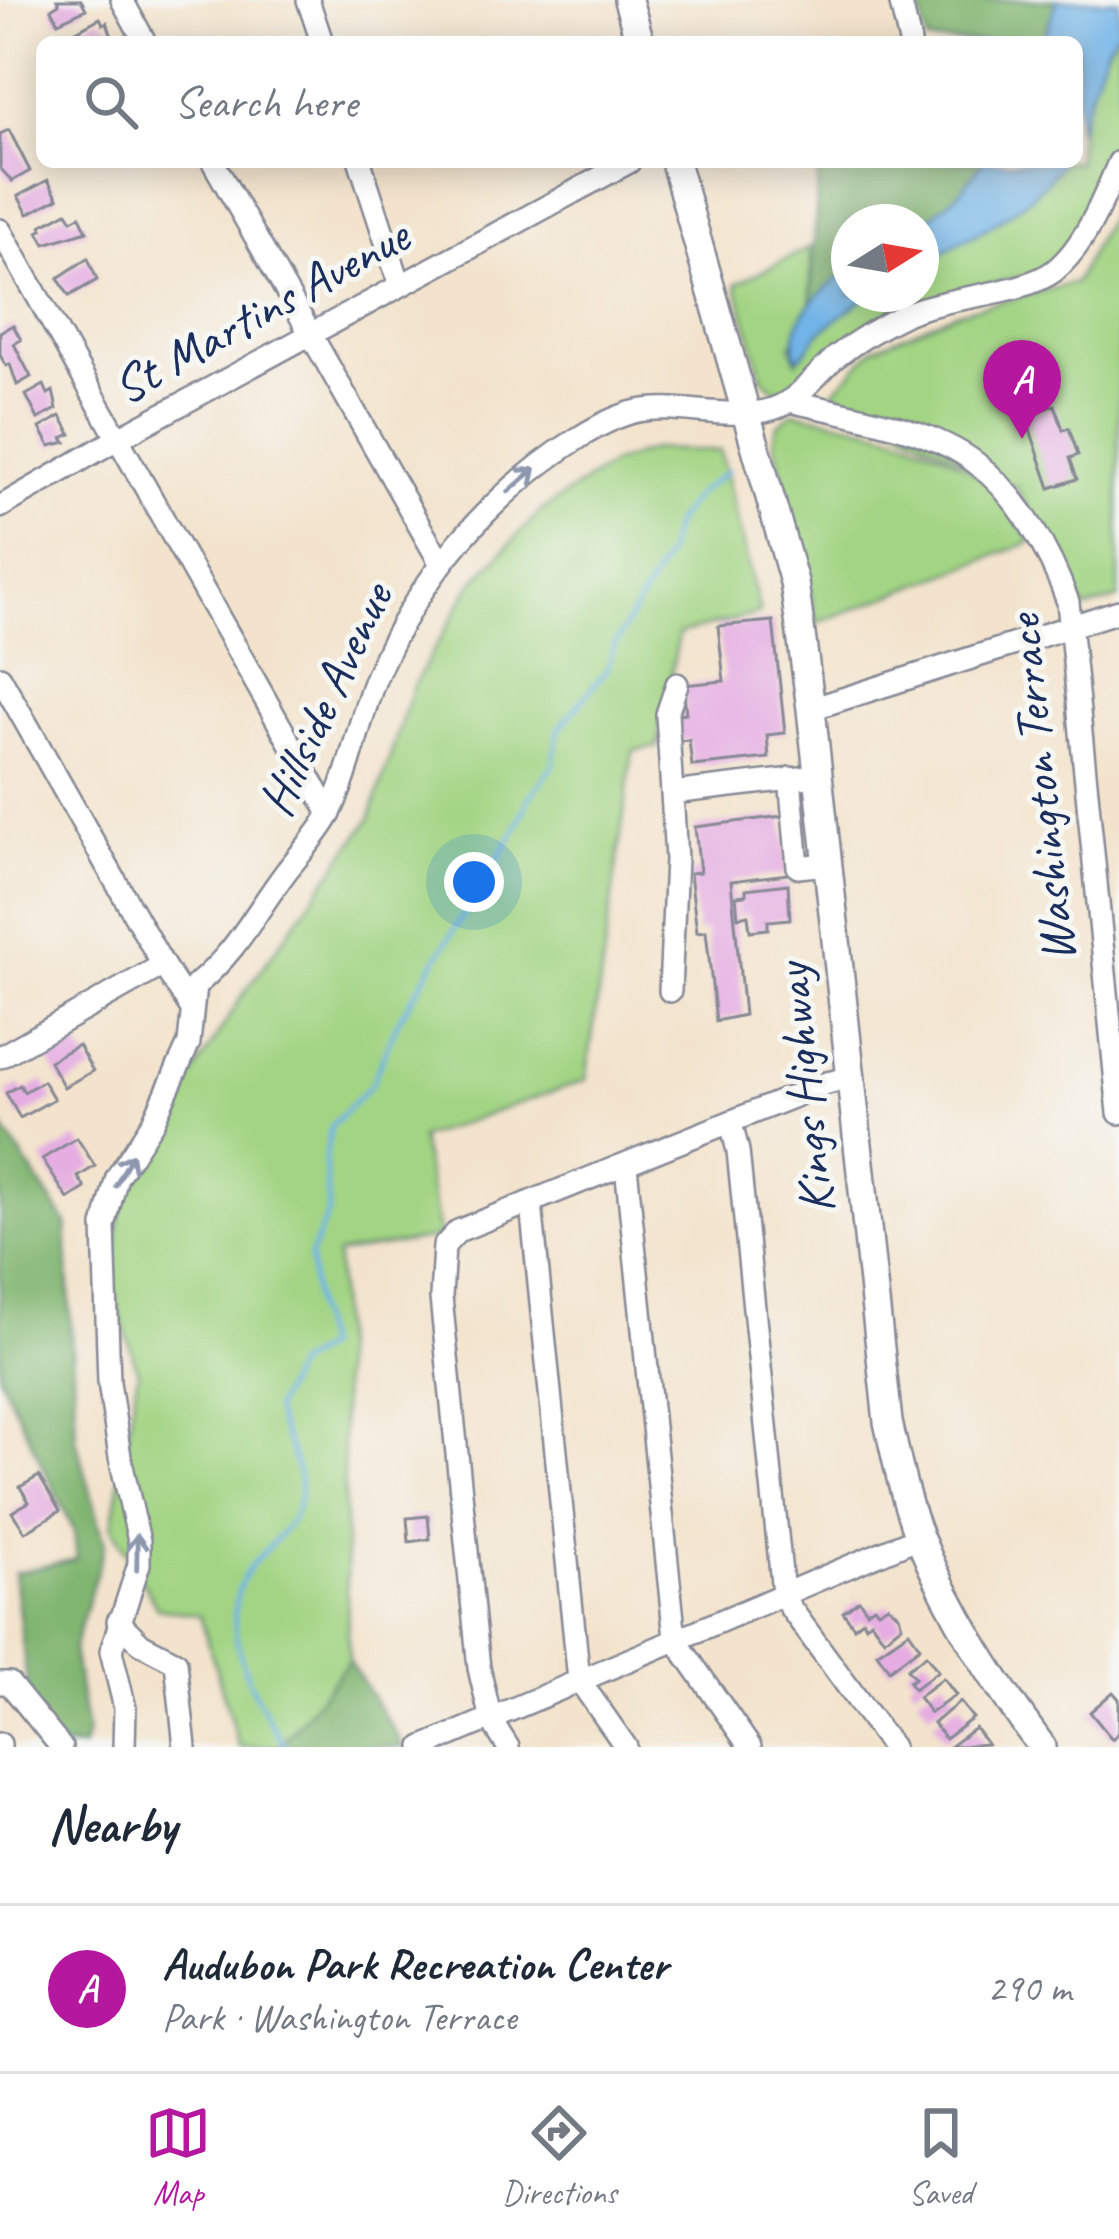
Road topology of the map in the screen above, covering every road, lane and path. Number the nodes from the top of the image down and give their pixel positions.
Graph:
1 (122, 0) edge
2 (308, 0) edge
3 (628, 0) edge
4 (900, 0) edge
5 (142, 36) edge
6 (320, 36) edge
7 (638, 36) edge
8 (909, 36) edge
9 (1119, 162) edge
10 (216, 168) edge
11 (362, 168) edge
12 (617, 168) edge
13 (677, 168) edge
14 (1113, 197) edge
15 (0, 230) edge
16 (400, 285) junction
17 (311, 335) junction
18 (790, 401) junction
19 (745, 402) junction
20 (117, 439) junction
21 (0, 507) edge
22 (441, 564) junction
23 (1119, 610) edge
24 (1071, 627) junction
25 (0, 676) edge
26 (676, 684) dead end
27 (812, 709) junction
28 (804, 777) junction
29 (672, 793) junction
30 (330, 814) junction
31 (163, 965) junction
32 (670, 992) dead end
33 (192, 1009) junction
34 (0, 1057) edge
35 (850, 1078) junction
36 (1119, 1113) edge
37 (731, 1123) junction
38 (626, 1166) junction
39 (531, 1204) junction
40 (919, 1537) junction
41 (783, 1593) junction
42 (118, 1621) junction
43 (675, 1639) junction
44 (579, 1680) junction
45 (0, 1683) edge
46 (491, 1720) junction
47 (61, 1747) edge
48 (124, 1747) edge
49 (185, 1747) edge
50 (423, 1747) edge
51 (508, 1747) edge
52 (626, 1747) edge
53 (750, 1747) edge
54 (892, 1747) edge
55 (1042, 1747) edge

1 - 5 street
2 - 6 street
3 - 7 main road
4 - 8 street
9 - 14 street
10 - 17 street
11 - 16 street
12 - 16 street, St Martins Avenue
13 - 19 main road, Kings Highway
14 - 18 street
15 - 20 street
16 - 17 street, St Martins Avenue
17 - 20 street, St Martins Avenue
17 - 22 street
18 - 19 street, Hillside Avenue
18 - 24 street, Washington Terrace
22 -> 19 street, Hillside Avenue
19 - 27 main road, Kings Highway
20 - 21 street, St Martins Avenue
20 - 30 street
22 - 30 street, Hillside Avenue
23 - 24 street
24 - 27 street
24 - 36 street, Washington Terrace
25 - 31 street
26 - 29 street
27 - 28 main road, Kings Highway
28 - 29 street
28 - 35 main road, Kings Highway
29 - 32 street
30 - 33 street, Hillside Avenue
31 - 33 street
31 - 34 street
42 -> 33 street, Hillside Avenue
35 - 37 street
35 - 40 main road, Kings Highway
37 - 38 street
37 - 41 street
38 - 39 street
38 - 43 street
39 - 44 street
39 - 46 street
40 - 41 street
40 - 55 main road, Kings Highway
41 - 43 street
41 - 54 street
42 - 48 street, Hillside Avenue
42 - 49 street
43 - 44 street
43 - 53 street
44 - 46 street
44 - 52 street
45 - 47 street
46 - 50 street
46 - 51 street

